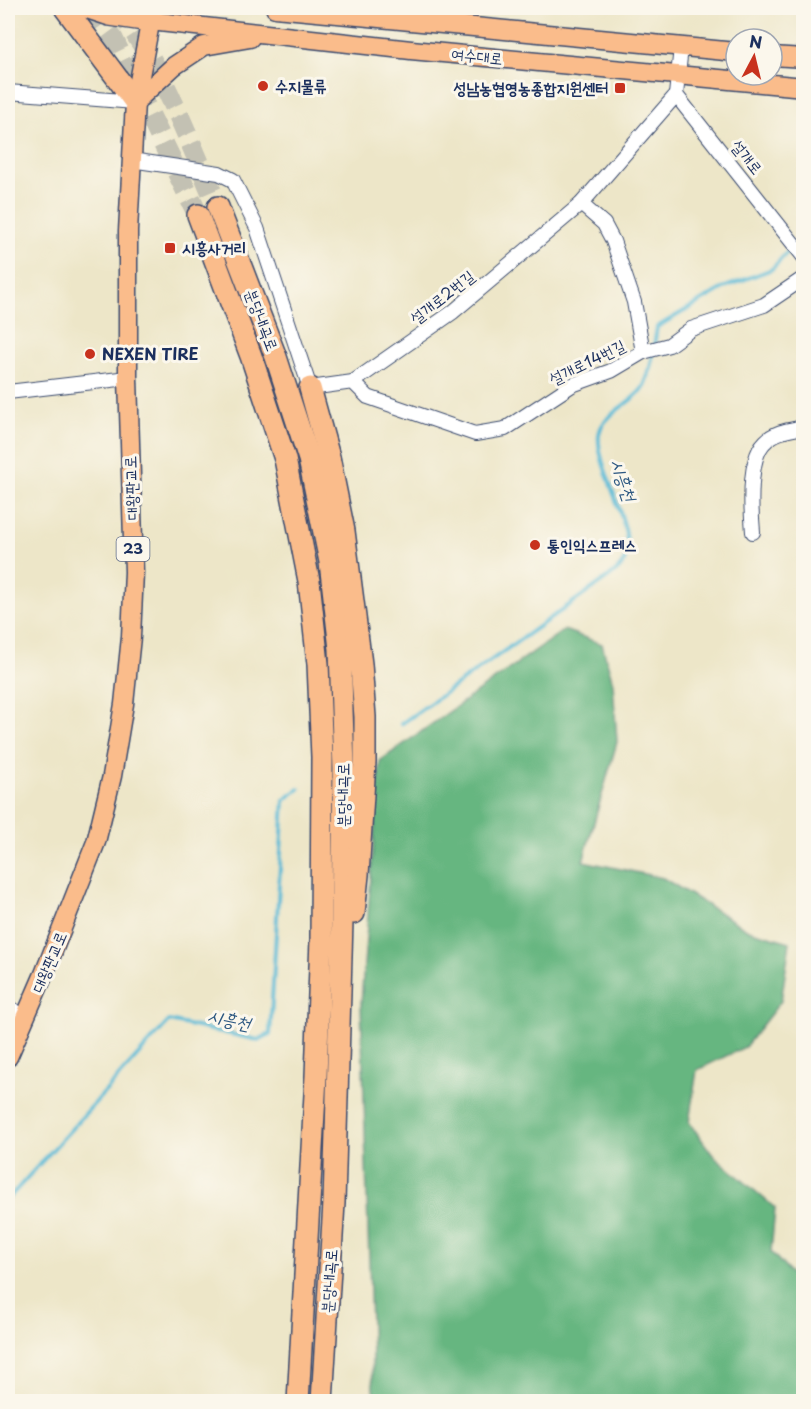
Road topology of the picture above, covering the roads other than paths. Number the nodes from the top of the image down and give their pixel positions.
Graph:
1 (65, 8) edge
2 (89, 8) edge
3 (275, 8) edge
4 (332, 8) edge
5 (152, 14) edge
6 (372, 17) junction
7 (272, 34) junction
8 (681, 47) junction
9 (724, 51) edge
10 (784, 57) edge
11 (804, 58) edge
12 (678, 76) junction
13 (804, 87) edge
14 (8, 92) edge
15 (676, 95) junction
16 (135, 102) junction
17 (131, 160) junction
18 (581, 204) junction
19 (802, 254) edge
20 (804, 278) edge
21 (644, 352) junction
22 (128, 378) junction
23 (353, 382) junction
24 (310, 388) junction
25 (8, 392) edge
26 (804, 427) edge
27 (753, 532) dead end
28 (341, 954) junction
29 (8, 1007) edge
30 (26, 1017) junction
31 (8, 1057) edge
32 (327, 1320) junction
33 (298, 1401) edge
34 (322, 1401) edge
35 (333, 1401) edge

1 - 16 highway
2 - 5 highway
3 - 6 main road, 여수대로
4 - 6 main road
5 - 7 main road, 여수대로
5 - 16 main road, 대왕판교로 / 23
6 - 8 main road, 여수대로
7 - 12 main road, 여수대로
7 - 16 main road
8 - 9 main road, 여수대로
8 - 12 street
10 - 11 main road
12 - 13 main road, 여수대로
12 - 15 street
14 - 16 street
15 - 18 street, 설개로2번길
15 - 19 street, 설개로
16 - 17 main road, 대왕판교로 / 23
17 - 22 main road, 대왕판교로 / 23
17 - 24 street
18 - 21 street
18 - 23 street, 설개로2번길
20 - 21 street, 설개로14번길
21 - 23 street, 설개로14번길
22 - 25 street
22 - 30 main road, 대왕판교로 / 23
23 - 24 street, 설개로2번길
24 - 28 highway
26 - 27 street
28 - 32 highway, 분당내곡로
28 - 33 highway, 분당내곡로
29 - 30 street
30 - 31 main road, 대왕판교로 / 23
32 - 34 highway, 분당내곡로
32 - 35 highway

